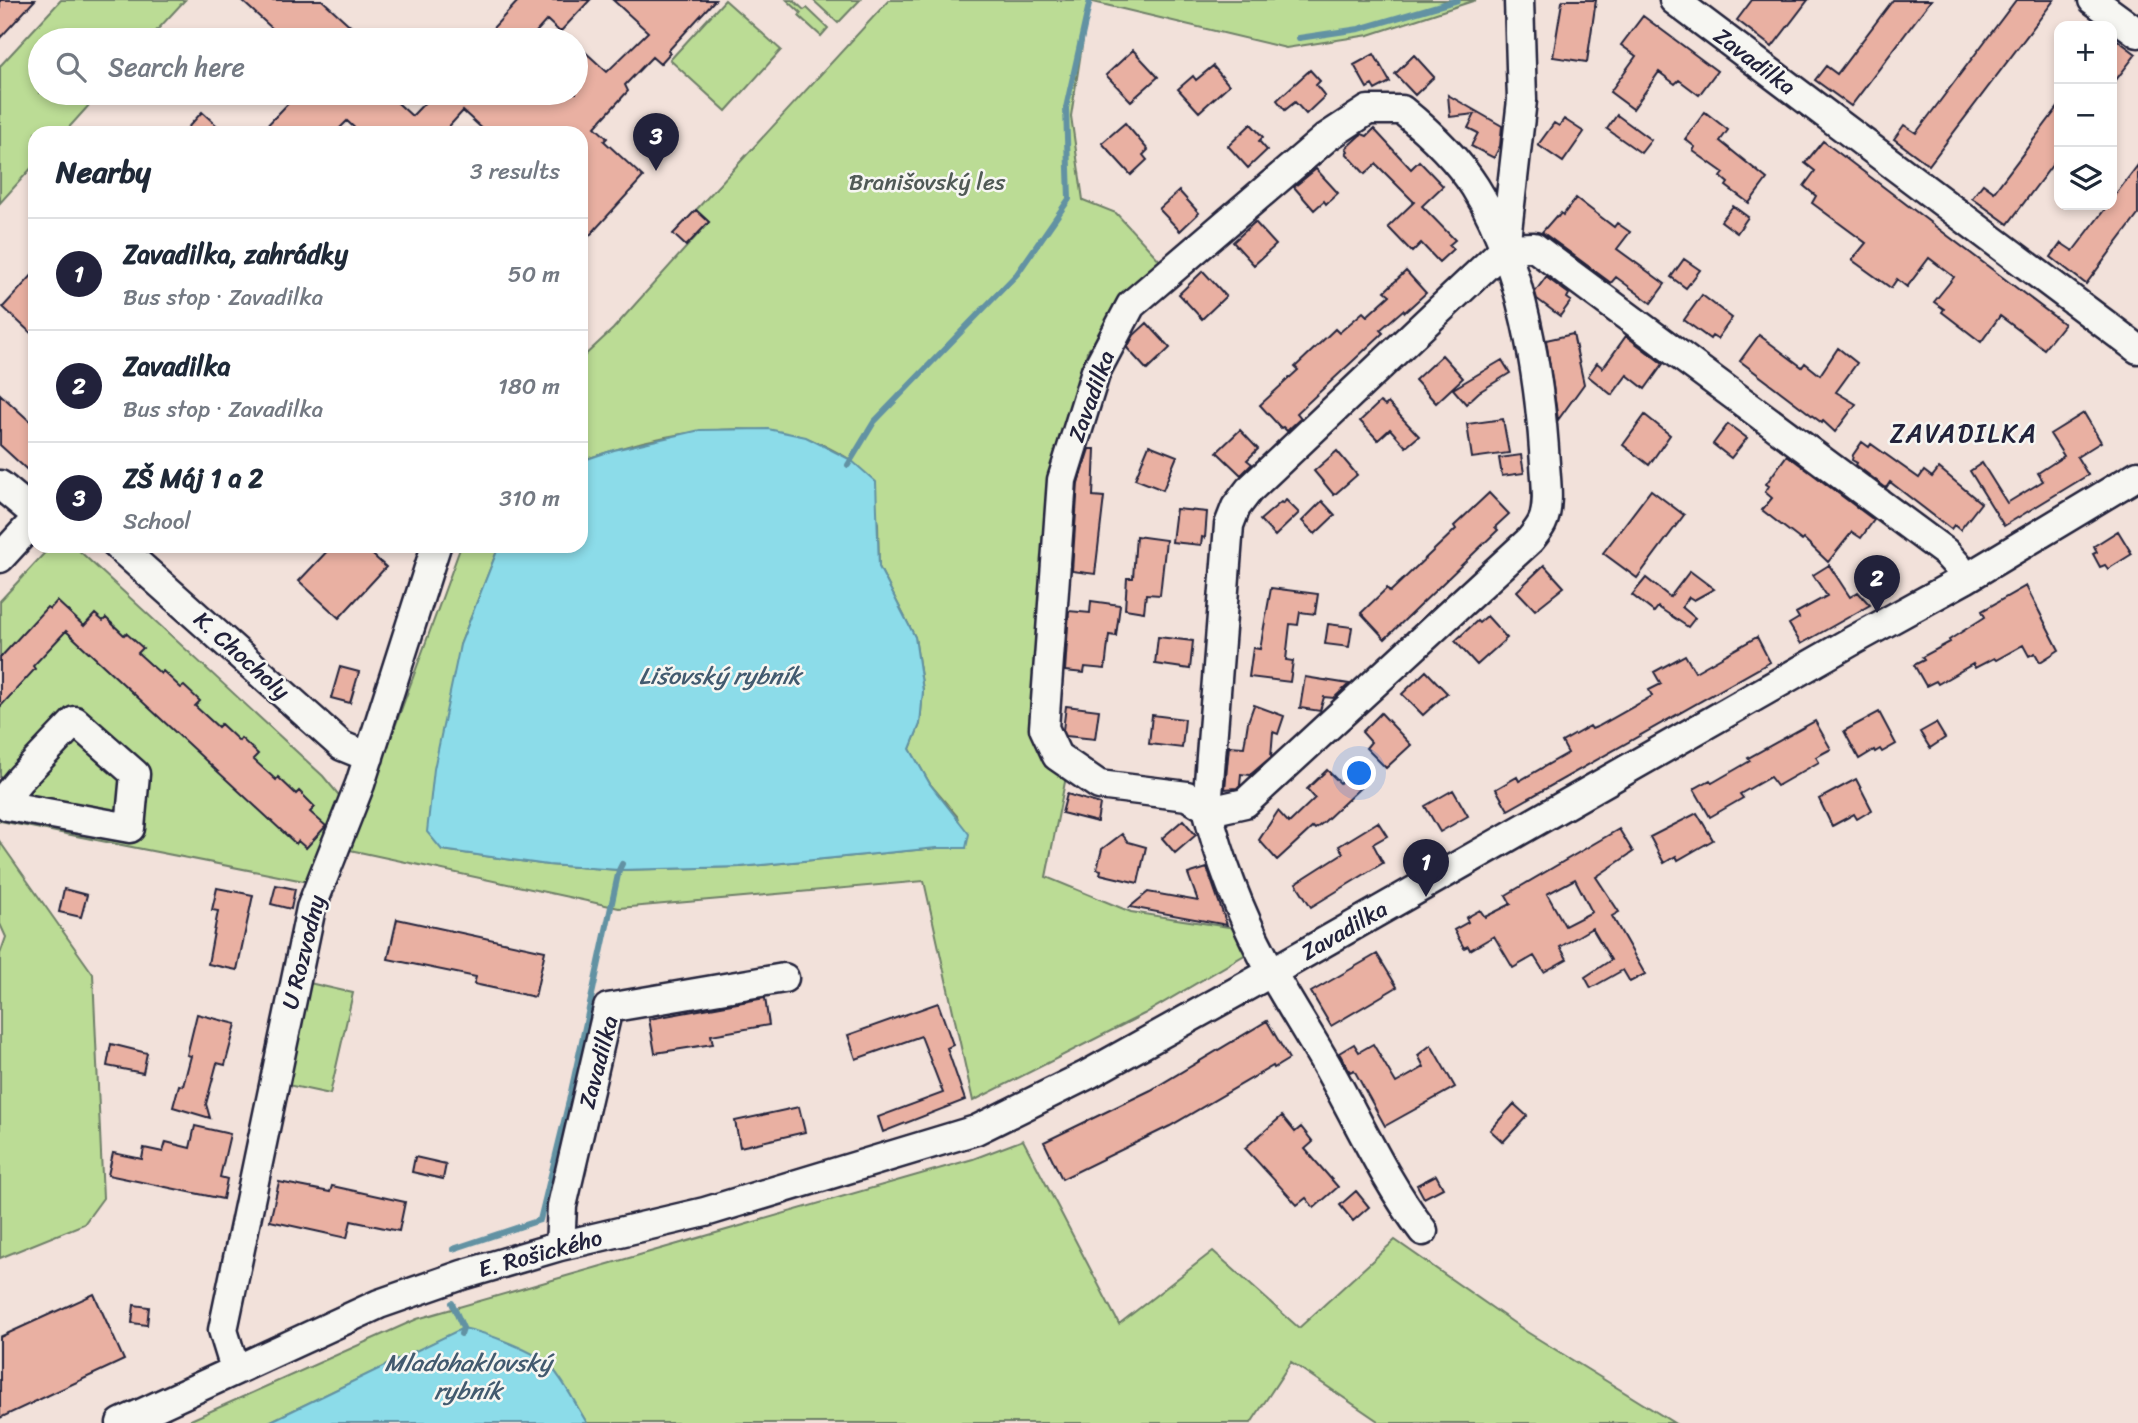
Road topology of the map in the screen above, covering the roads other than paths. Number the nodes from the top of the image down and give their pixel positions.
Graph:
1 (1520, 0) edge
2 (1674, 0) edge
3 (2094, 0) edge
4 (2138, 33) edge
5 (1505, 248) junction
6 (2138, 349) edge
7 (2138, 475) edge
8 (0, 485) edge
9 (28, 508) edge
10 (28, 528) edge
11 (126, 553) edge
12 (434, 553) edge
13 (0, 558) edge
14 (1965, 579) junction
15 (369, 757) junction
16 (2, 800) edge
17 (1207, 808) junction
18 (1272, 972) junction
19 (784, 978) dead end
20 (976, 1130) joint
21 (1423, 1231) dead end
22 (560, 1246) junction
23 (236, 1370) junction
24 (121, 1423) edge

1 - 5 street, Zavadilka
2 - 6 street, Zavadilka
3 - 4 street
5 - 14 street
5 - 17 street
5 - 17 street, Zavadilka
5 - 17 street, Zavadilka
7 - 14 street, Zavadilka
8 - 9 street
10 - 13 street
11 - 15 street, K. Chocholy
12 - 15 street, U Rozvodny
14 - 18 street, Zavadilka
15 - 23 street, U Rozvodny
16 - 16 street
17 - 18 street
18 - 20 street, Zavadilka
18 - 21 street
19 - 22 street, Zavadilka
20 - 22 street, E. Rošického
22 - 23 street, E. Rošického
23 - 24 street, E. Rošického

